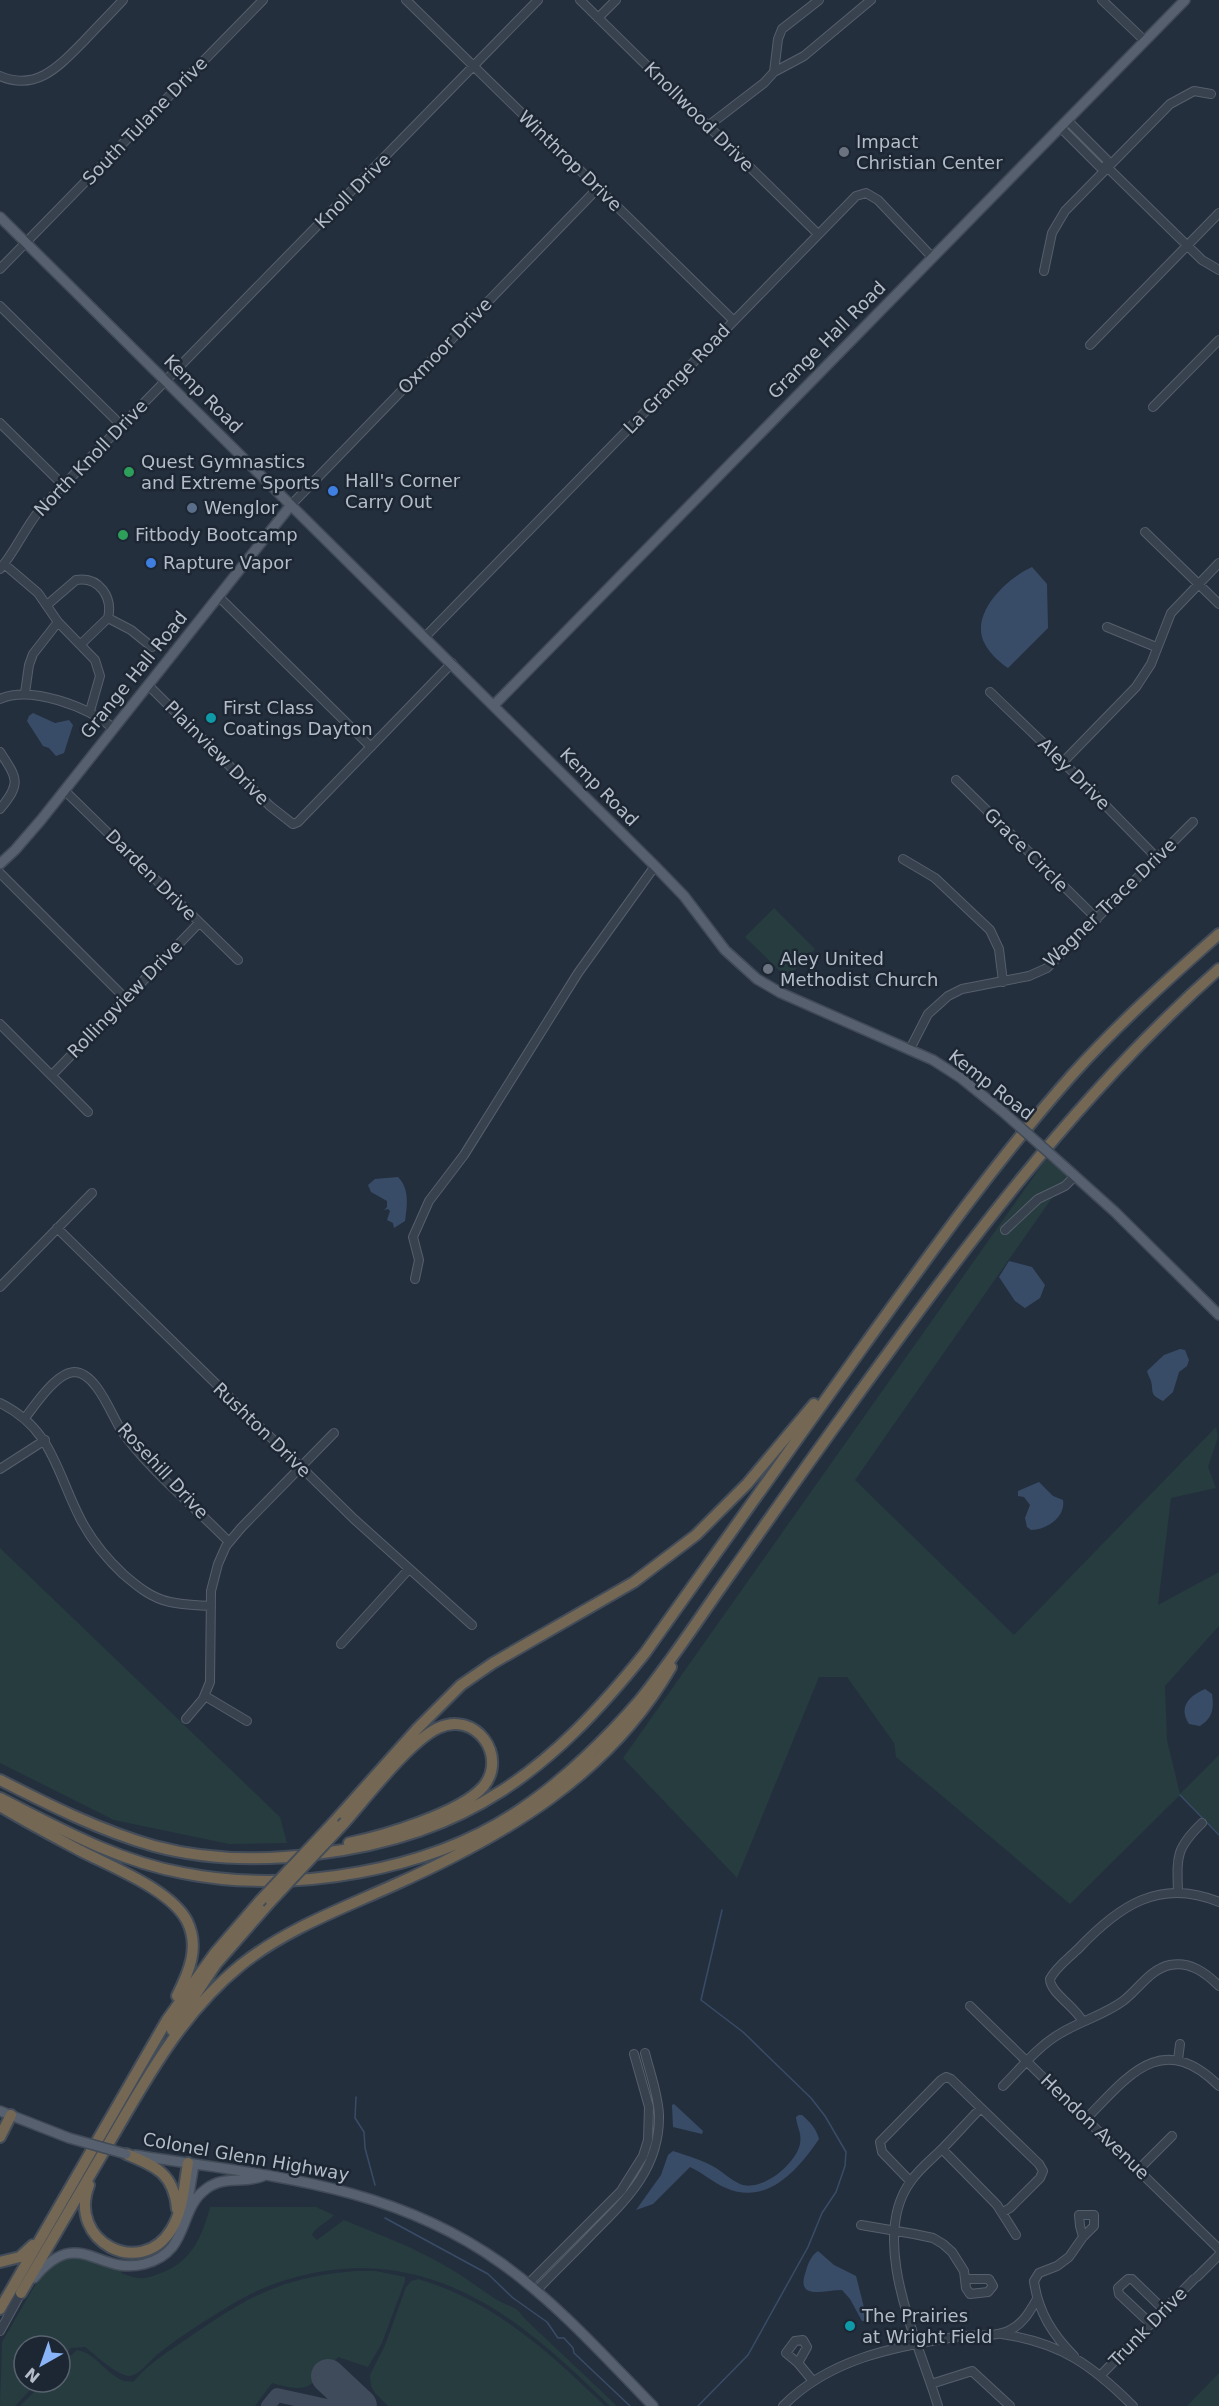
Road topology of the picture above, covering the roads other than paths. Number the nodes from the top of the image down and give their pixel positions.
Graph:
1 (123, 0) edge
2 (263, 0) edge
3 (406, 0) edge
4 (538, 0) edge
5 (580, 0) edge
6 (616, 0) edge
7 (819, 0) edge
8 (871, 0) edge
9 (1102, 0) edge
10 (1185, 0) edge
11 (598, 18) junction
12 (1145, 41) junction
13 (473, 66) junction
14 (774, 72) junction
15 (0, 76) edge
16 (1211, 94) dead end
17 (1063, 124) junction
18 (708, 126) junction
19 (1107, 167) junction
20 (598, 188) junction
21 (1219, 213) edge
22 (0, 217) edge
23 (818, 234) junction
24 (26, 243) junction
25 (1188, 245) junction
26 (932, 257) junction
27 (0, 269) edge
28 (1219, 270) edge
29 (1044, 271) dead end
30 (0, 306) edge
31 (734, 321) junction
32 (1219, 340) edge
33 (1090, 345) dead end
34 (166, 381) junction
35 (1153, 407) dead end
36 (1, 426) edge
37 (122, 426) junction
38 (63, 485) junction
39 (291, 505) junction
40 (1145, 532) dead end
41 (1219, 563) edge
42 (2, 567) edge
43 (1198, 585) junction
44 (218, 596) junction
45 (1219, 604) edge
46 (47, 605) junction
47 (108, 618) junction
48 (58, 622) junction
49 (1107, 627) dead end
50 (425, 637) junction
51 (81, 644) junction
52 (152, 646) dead end
53 (1156, 647) junction
54 (452, 663) junction
55 (148, 685) junction
56 (990, 692) dead end
57 (25, 693) junction
58 (0, 699) edge
59 (494, 705) junction
60 (90, 711) junction
61 (113, 728) junction
62 (371, 747) junction
63 (0, 752) edge
64 (1063, 762) junction
65 (956, 780) dead end
66 (64, 790) junction
67 (0, 808) edge
68 (1193, 822) dead end
69 (1157, 858) junction
70 (903, 859) dead end
71 (0, 864) edge
72 (655, 866) junction
73 (0, 873) edge
74 (1096, 920) junction
75 (199, 923) junction
76 (1219, 934) edge
77 (238, 960) dead end
78 (1219, 969) edge
79 (1003, 982) junction
80 (125, 998) junction
81 (0, 1024) edge
82 (910, 1048) junction
83 (52, 1075) junction
84 (88, 1112) dead end
85 (1076, 1176) junction
86 (92, 1193) dead end
87 (57, 1228) junction
88 (1005, 1230) dead end
89 (415, 1279) dead end
90 (0, 1287) edge
91 (1219, 1315) edge
92 (867, 1342) junction
93 (0, 1403) edge
94 (25, 1418) junction
95 (334, 1433) dead end
96 (45, 1440) junction
97 (300, 1467) junction
98 (0, 1469) edge
99 (229, 1542) junction
100 (409, 1569) junction
101 (211, 1606) junction
102 (698, 1620) junction
103 (472, 1625) dead end
104 (341, 1644) dead end
105 (205, 1696) junction
106 (186, 1719) dead end
107 (247, 1721) dead end
108 (0, 1780) edge
109 (0, 1798) edge
110 (0, 1806) edge
111 (1202, 1823) dead end
112 (154, 1846) junction
113 (1178, 1893) junction
114 (1219, 1902) edge
115 (1219, 1986) edge
116 (970, 2006) dead end
117 (167, 2020) junction
118 (1083, 2022) junction
119 (1180, 2044) dead end
120 (645, 2052) dead end
121 (634, 2054) dead end
122 (158, 2060) junction
123 (1178, 2060) junction
124 (1027, 2061) junction
125 (1003, 2086) dead end
126 (1219, 2086) edge
127 (981, 2108) junction
128 (5, 2113) edge
129 (1086, 2119) junction
130 (0, 2125) edge
131 (1172, 2136) dead end
132 (0, 2137) edge
133 (942, 2149) junction
134 (126, 2154) junction
135 (191, 2164) junction
136 (94, 2168) junction
137 (1138, 2170) junction
138 (265, 2176) junction
139 (910, 2181) junction
140 (1003, 2212) junction
141 (182, 2218) junction
142 (861, 2225) dead end
143 (49, 2227) junction
144 (895, 2231) junction
145 (1016, 2235) dead end
146 (1083, 2237) dead end
147 (1219, 2249) edge
148 (1219, 2255) edge
149 (0, 2262) edge
150 (966, 2279) dead end
151 (532, 2288) junction
152 (21, 2293) junction
153 (1037, 2300) junction
154 (0, 2309) edge
155 (1164, 2310) junction
156 (1151, 2324) junction
157 (0, 2331) edge
158 (1000, 2334) junction
159 (918, 2344) junction
160 (1074, 2356) junction
161 (798, 2363) dead end
162 (1101, 2375) junction
163 (813, 2381) junction
164 (931, 2384) junction
165 (653, 2406) edge
166 (783, 2406) edge
167 (938, 2406) edge
168 (1010, 2406) edge
169 (1133, 2406) edge

1 - 15 street
2 - 24 street, South Tulane Drive
3 - 13 street, Winthrop Drive
4 - 13 street, Knoll Drive
5 - 11 street, Knollwood Drive
6 - 11 street
7 - 14 street
8 - 14 street
9 - 12 street
10 - 12 main road, Grange Hall Road
11 - 18 street, Knollwood Drive
12 - 17 main road, Grange Hall Road
13 - 20 street, Winthrop Drive
13 - 34 street, Knoll Drive
14 - 18 street
16 - 19 street
17 - 19 street
17 - 26 main road, Grange Hall Road
18 - 23 street, Knollwood Drive
19 - 25 street
19 - 29 street
20 - 31 street, Winthrop Drive
20 - 39 street, Oxmoor Drive
21 - 25 street
22 - 24 main road, Kemp Road
23 - 26 street, La Grange Road
23 - 31 street, La Grange Road
24 - 27 street, South Tulane Drive
24 - 34 main road, Kemp Road
25 - 28 street
25 - 33 street
26 - 59 main road, Grange Hall Road
30 - 37 street
31 - 50 street, La Grange Road
32 - 35 street
34 - 37 street, North Knoll Drive
34 - 39 main road, Kemp Road
36 - 38 street
37 - 38 street, North Knoll Drive
38 - 42 street, North Knoll Drive
39 - 44 main road, Grange Hall Road
39 - 50 main road, Kemp Road
40 - 43 street
41 - 43 street
42 - 46 street
43 - 45 street
43 - 53 street
44 - 55 main road, Grange Hall Road
44 - 62 street
46 - 47 street
46 - 48 street
47 - 51 street
47 - 52 street
48 - 51 street
48 - 57 street
49 - 53 street
50 - 54 main road, Kemp Road
51 - 60 street
53 - 64 street
54 - 59 main road, Kemp Road
54 - 62 street
55 - 61 main road, Grange Hall Road
55 - 62 street, Plainview Drive
56 - 64 street, Aley Drive
57 - 58 street
57 - 60 street
59 - 72 main road, Kemp Road
60 - 61 street
61 - 66 main road, Grange Hall Road
63 - 67 street
64 - 69 street, Aley Drive
65 - 74 street, Grace Circle
66 - 71 main road, Grange Hall Road
66 - 75 street, Darden Drive
68 - 69 street, Wagner Trace Drive
69 - 74 street, Wagner Trace Drive
70 - 79 street
72 - 82 main road, Kemp Road
72 - 89 street
73 - 80 street
74 - 79 street, Wagner Trace Drive
75 - 77 street, Darden Drive
75 - 80 street, Rollingview Drive
76 - 92 highway
78 - 102 highway
79 - 82 street, Wagner Trace Drive
80 - 83 street, Rollingview Drive
81 - 83 street
82 - 85 main road, Kemp Road, bridge
83 - 84 street
85 - 88 street
85 - 91 main road, Kemp Road
86 - 87 street
87 - 90 street
87 - 97 street, Rushton Drive
92 - 112 highway
92 - 117 highway, bridge
93 - 94 street
94 - 96 street
94 - 99 street, Rosehill Drive
95 - 97 street
96 - 98 street
96 - 101 street
97 - 99 street
97 - 100 street, Rushton Drive
99 - 101 street
100 - 103 street, Rushton Drive
100 - 104 street
101 - 105 street
102 - 109 highway
102 - 122 highway
105 - 106 street
105 - 107 street
108 - 112 highway
110 - 117 highway
111 - 113 street
112 - 122 highway, bridge
113 - 114 street
113 - 118 street
115 - 118 street
116 - 124 street, Hendon Avenue
117 - 143 highway
118 - 124 street
119 - 123 street
120 - 151 street
121 - 151 street
122 - 136 highway
123 - 126 street
123 - 129 street
124 - 125 street
124 - 129 street, Hendon Avenue
127 - 133 street
127 - 139 street
127 - 140 street
128 - 130 main road
128 - 132 highway
128 - 134 main road, Colonel Glenn Highway, bridge
129 - 137 street, Hendon Avenue
131 - 137 street
133 - 139 street
133 - 140 street
134 - 135 main road, Colonel Glenn Highway
134 - 141 highway
135 - 138 main road, Colonel Glenn Highway
135 - 141 highway
136 - 141 highway
136 - 152 highway
137 - 147 street, Hendon Avenue
138 - 141 main road
138 - 151 main road, Colonel Glenn Highway
139 - 144 street
140 - 145 street
141 - 152 main road
142 - 144 street
143 - 149 highway
143 - 154 highway
144 - 150 street
144 - 159 street
146 - 153 street
148 - 155 street, Trunk Drive
151 - 165 main road, Colonel Glenn Highway
152 - 157 street
153 - 158 street
153 - 160 street
155 - 156 street, Trunk Drive
155 - 156 street
156 - 162 street, Trunk Drive
158 - 159 street
158 - 160 street
159 - 163 street
159 - 164 street
160 - 162 street
161 - 163 street
162 - 169 street
163 - 166 street
164 - 167 street
164 - 168 street

